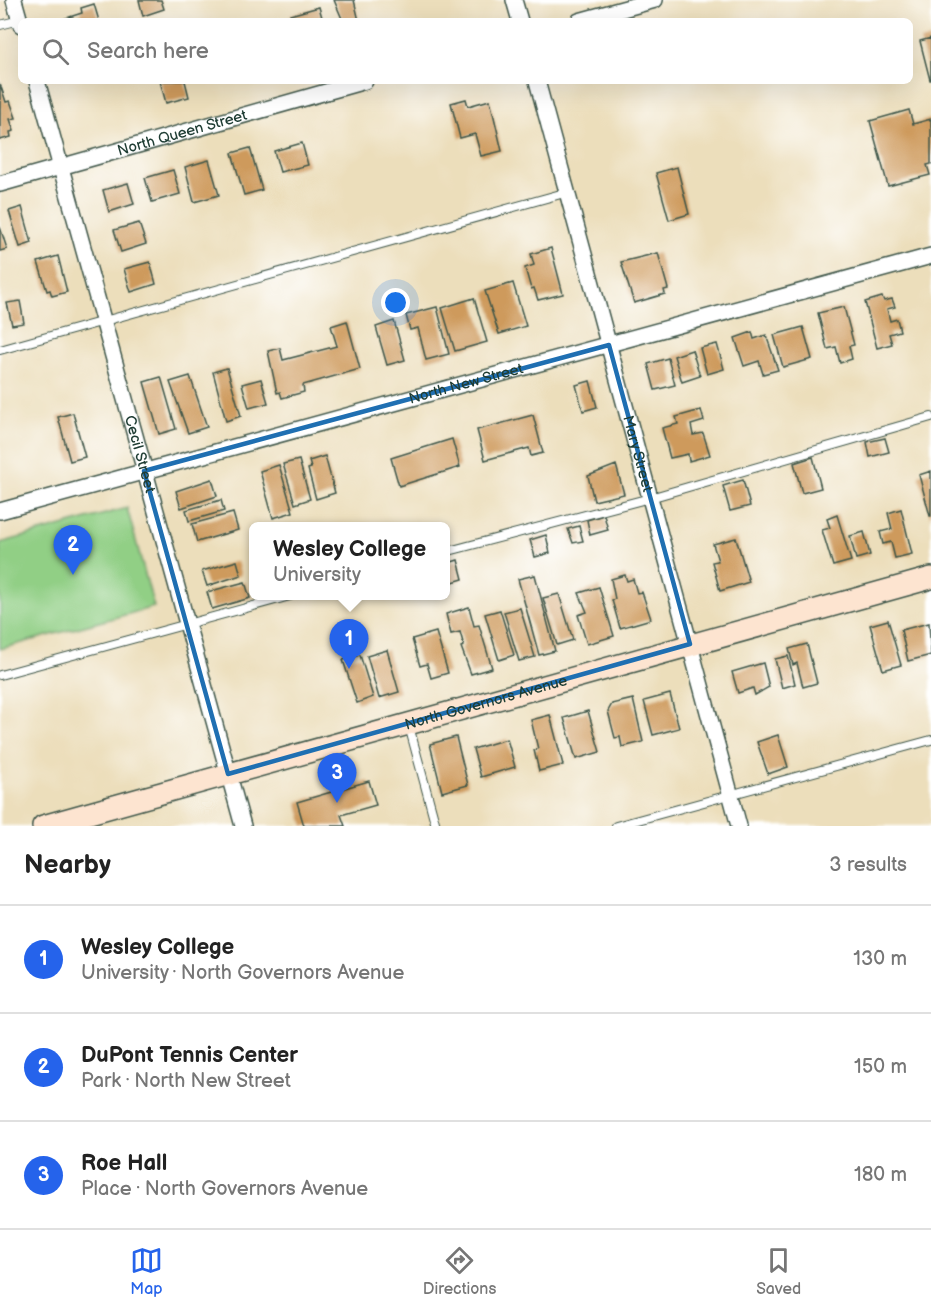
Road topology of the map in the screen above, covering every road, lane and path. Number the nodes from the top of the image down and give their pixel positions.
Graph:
1 (14, 0) edge
2 (514, 0) edge
3 (656, 0) edge
4 (19, 18) edge
5 (519, 18) edge
6 (590, 18) edge
7 (18, 22) edge
8 (0, 25) edge
9 (38, 84) edge
10 (354, 84) edge
11 (538, 84) edge
12 (60, 167) junction
13 (0, 184) edge
14 (568, 192) junction
15 (931, 256) edge
16 (103, 322) junction
17 (609, 345) junction
18 (0, 350) edge
19 (931, 417) edge
20 (144, 471) junction
21 (650, 498) junction
22 (0, 511) edge
23 (450, 551) edge
24 (931, 579) edge
25 (275, 600) edge
26 (187, 624) junction
27 (690, 644) junction
28 (0, 675) edge
29 (409, 726) junction
30 (931, 740) edge
31 (228, 774) junction
32 (731, 795) junction
33 (43, 826) edge
34 (243, 826) edge
35 (436, 826) edge
36 (616, 826) edge
37 (739, 826) edge

1 - 4 street
2 - 5 street
3 - 6 street
7 - 8 lane
9 - 12 street, Cecil Street
10 - 12 street, North Queen Street
11 - 14 street, Mary Street
12 - 13 street, North Queen Street
12 - 16 street, Cecil Street
14 - 16 lane
14 - 17 street, Mary Street
15 - 17 street, North New Street
16 - 18 lane
16 - 20 street, Cecil Street
17 - 20 street, North New Street
17 - 21 street, Mary Street
19 - 21 lane
20 - 22 street, North New Street
20 - 26 street, Cecil Street
21 - 23 lane
21 - 27 street, Mary Street
24 - 27 main road, North Governors Avenue
25 - 26 lane
26 - 28 lane
26 - 31 street, Cecil Street
27 - 29 main road, North Governors Avenue
27 - 32 street, Mary Street
29 - 31 main road, North Governors Avenue
29 - 35 lane
30 - 32 lane
31 - 33 main road, North Governors Avenue
31 - 34 street, Cecil Street
32 - 36 lane
32 - 37 street, Mary Street

